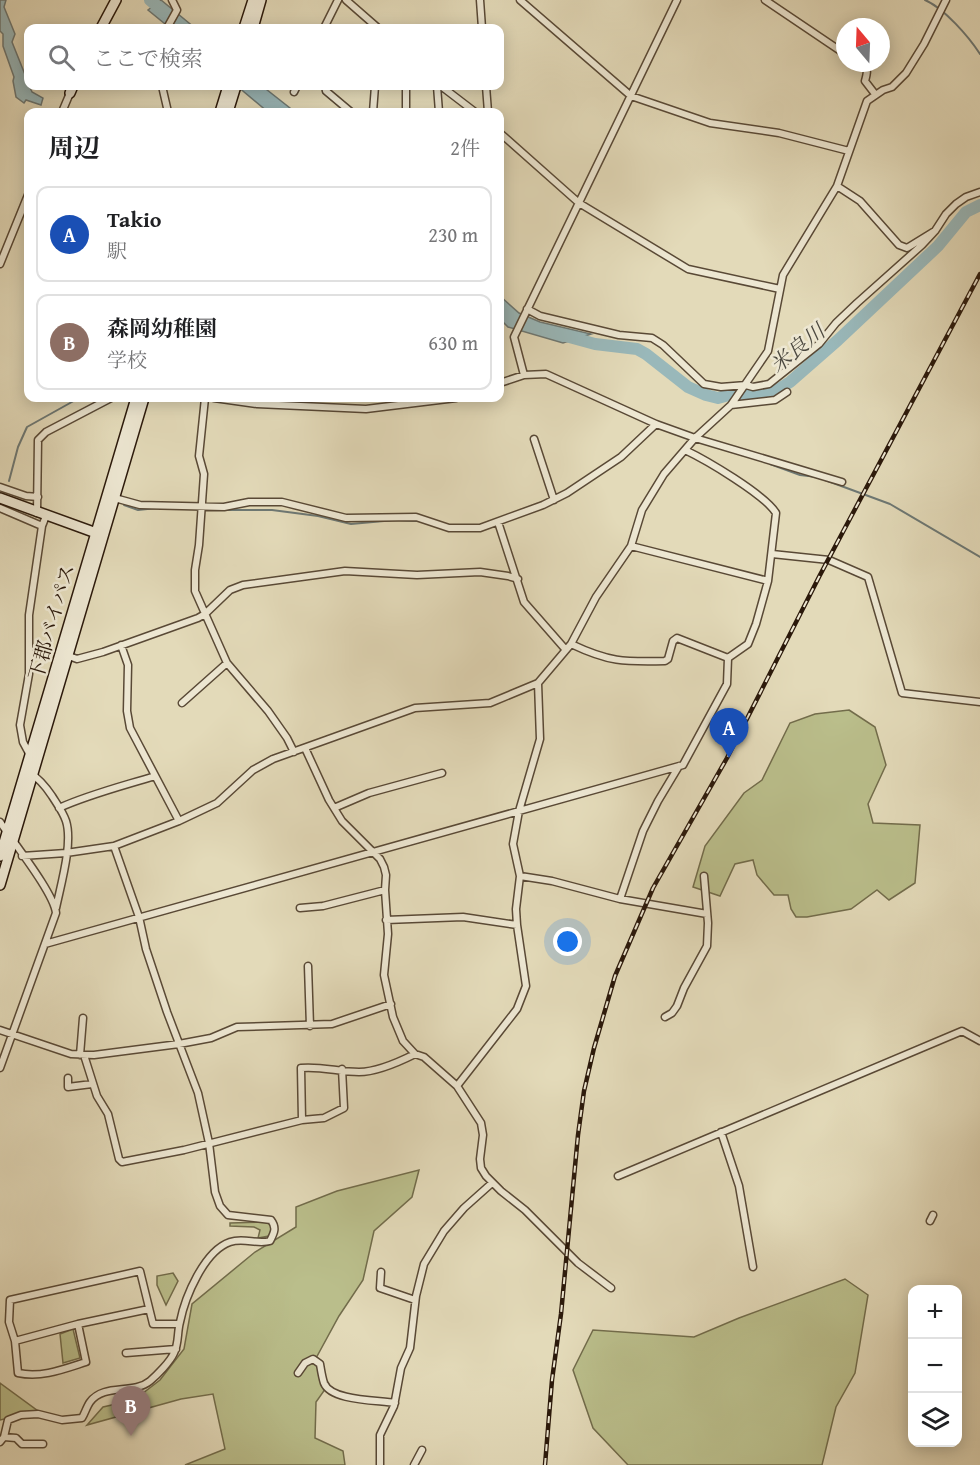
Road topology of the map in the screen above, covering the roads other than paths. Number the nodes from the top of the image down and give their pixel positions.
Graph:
1 (116, 0) edge
2 (172, 0) edge
3 (253, 0) edge
4 (261, 0) edge
5 (338, 0) edge
6 (346, 0) edge
7 (480, 0) edge
8 (520, 0) edge
9 (677, 0) edge
10 (765, 0) edge
11 (946, 0) edge
12 (103, 24) edge
13 (169, 24) edge
14 (245, 24) edge
15 (254, 24) edge
16 (326, 24) edge
17 (373, 24) edge
18 (482, 24) edge
19 (836, 48) edge
20 (867, 72) edge
21 (72, 90) edge
22 (163, 90) edge
23 (231, 90) edge
24 (232, 90) edge
25 (326, 90) edge
26 (375, 90) edge
27 (406, 90) edge
28 (439, 90) edge
29 (445, 90) edge
30 (486, 90) edge
31 (875, 94) junction
32 (631, 96) junction
33 (64, 108) edge
34 (167, 108) edge
35 (222, 108) edge
36 (229, 108) edge
37 (346, 108) edge
38 (373, 108) edge
39 (406, 108) edge
40 (439, 108) edge
41 (469, 108) edge
42 (488, 108) edge
43 (504, 137) edge
44 (849, 151) junction
45 (837, 186) junction
46 (980, 192) edge
47 (579, 203) junction
48 (24, 205) edge
49 (935, 231) junction
50 (0, 264) edge
51 (780, 288) junction
52 (527, 309) junction
53 (524, 375) junction
54 (504, 382) edge
55 (746, 385) junction
56 (787, 392) dead end
57 (103, 402) edge
58 (135, 402) edge
59 (143, 402) edge
60 (205, 402) edge
61 (243, 402) edge
62 (423, 402) edge
63 (731, 405) junction
64 (656, 424) junction
65 (695, 438) junction
66 (534, 439) dead end
67 (685, 450) junction
68 (842, 482) dead end
69 (0, 487) edge
70 (111, 496) junction
71 (38, 497) junction
72 (0, 498) edge
73 (554, 501) junction
74 (0, 508) edge
75 (201, 509) junction
76 (42, 514) junction
77 (498, 522) junction
78 (42, 526) junction
79 (100, 535) junction
80 (631, 546) junction
81 (772, 554) junction
82 (518, 579) junction
83 (768, 581) junction
84 (205, 614) junction
85 (121, 645) junction
86 (569, 647) junction
87 (64, 654) junction
88 (728, 658) junction
89 (227, 663) junction
90 (538, 683) junction
91 (980, 702) edge
92 (182, 704) dead end
93 (305, 748) junction
94 (294, 752) junction
95 (30, 755) junction
96 (680, 765) junction
97 (29, 773) junction
98 (442, 773) dead end
99 (155, 776) junction
100 (59, 808) junction
101 (334, 808) junction
102 (519, 811) junction
103 (179, 820) junction
104 (0, 822) edge
105 (7, 833) junction
106 (13, 842) junction
107 (114, 846) junction
108 (373, 852) junction
109 (66, 853) junction
110 (22, 855) junction
111 (0, 856) edge
112 (520, 876) junction
113 (704, 876) dead end
114 (0, 885) edge
115 (385, 890) junction
116 (620, 899) junction
117 (56, 908) junction
118 (300, 908) dead end
119 (707, 914) junction
120 (139, 917) junction
121 (386, 920) junction
122 (517, 925) junction
123 (45, 944) junction
124 (308, 966) dead end
125 (391, 1004) junction
126 (665, 1017) dead end
127 (83, 1018) dead end
128 (310, 1026) junction
129 (0, 1030) edge
130 (13, 1034) junction
131 (980, 1041) edge
132 (178, 1044) junction
133 (415, 1054) junction
134 (82, 1055) junction
135 (0, 1068) edge
136 (342, 1069) junction
137 (68, 1078) dead end
138 (92, 1084) junction
139 (458, 1086) junction
140 (302, 1120) junction
141 (721, 1132) junction
142 (209, 1143) junction
143 (618, 1176) dead end
144 (492, 1183) junction
145 (753, 1267) dead end
146 (381, 1272) dead end
147 (611, 1288) dead end
148 (415, 1300) junction
149 (149, 1309) junction
150 (78, 1324) junction
151 (179, 1324) junction
152 (15, 1341) junction
153 (176, 1349) junction
154 (126, 1353) dead end
155 (298, 1373) dead end
156 (395, 1403) junction
157 (2, 1439) edge
158 (43, 1444) dead end
159 (422, 1450) dead end
160 (380, 1465) edge
161 (414, 1465) edge

1 - 12 street
2 - 13 street
3 - 14 street
4 - 15 street
5 - 16 street
6 - 17 street
7 - 18 street
8 - 32 street
9 - 32 street
10 - 19 street
11 - 31 street
20 - 31 street
21 - 33 street
22 - 34 street
23 - 35 street
24 - 36 street
25 - 37 street
26 - 38 street
27 - 39 street
28 - 40 street
29 - 41 street
30 - 42 street
31 - 44 street
32 - 44 street
32 - 47 street
43 - 47 street
44 - 45 street
45 - 49 street
45 - 51 street
46 - 49 street
47 - 51 street
47 - 52 street
48 - 50 street
49 - 55 street
51 - 55 street
52 - 53 street
52 - 55 street
53 - 54 street
53 - 64 street
55 - 63 street
56 - 63 street
57 - 71 street
58 - 70 street
59 - 70 street
60 - 75 street
61 - 62 street
63 - 65 street
64 - 65 street
64 - 73 street
65 - 67 street
65 - 68 street
66 - 73 street
67 - 80 street
67 - 81 street
69 - 71 street
70 - 75 street
70 - 79 street
71 - 76 street
72 - 76 street
73 - 77 street
74 - 78 street
75 - 77 street
75 - 84 street
76 - 78 street
76 - 79 street
77 - 82 street
78 - 95 street
79 - 87 street
80 - 83 street
80 - 86 street
81 - 83 street
81 - 91 street
82 - 84 street
82 - 86 street
83 - 88 street
84 - 85 street
84 - 89 street
85 - 87 street
85 - 99 street
86 - 88 street
86 - 90 street
87 - 95 street, 下郡バイパス
87 - 97 street
88 - 96 street
89 - 92 street
89 - 94 street
90 - 93 street
90 - 102 street
93 - 94 street
93 - 101 street
94 - 103 street
95 - 97 street, 下郡バイパス
96 - 102 street
96 - 116 street
97 - 100 street
97 - 105 street, 下郡バイパス
97 - 106 street
98 - 101 street
99 - 100 street
99 - 103 street
100 - 109 street
101 - 108 street
102 - 108 street
102 - 112 street
103 - 107 street
104 - 105 street
105 - 106 street
105 - 111 street, 下郡バイパス
106 - 110 street
106 - 114 street
107 - 109 street
107 - 120 street
108 - 115 street
108 - 120 street
109 - 110 street
109 - 117 street
110 - 117 street
112 - 116 street
112 - 122 street
113 - 119 street
115 - 118 street
115 - 121 street
116 - 119 street
117 - 123 street
119 - 126 street
120 - 123 street
120 - 132 street
121 - 122 street
121 - 125 street
122 - 139 street
123 - 130 street
124 - 128 street
125 - 128 street
125 - 133 street
127 - 134 street
128 - 132 street
129 - 130 street
130 - 134 street
130 - 135 street
131 - 141 street
132 - 134 street
132 - 142 street
133 - 136 street
133 - 139 street
134 - 138 street
136 - 140 street
136 - 140 street
137 - 138 street
138 - 142 street
139 - 144 street
140 - 142 street
141 - 143 street
141 - 145 street
142 - 151 street
144 - 147 street
144 - 148 street
146 - 148 street
148 - 156 street
149 - 150 street
149 - 151 street
149 - 152 street
150 - 152 street
150 - 152 street
151 - 153 street
153 - 154 street
153 - 157 street
155 - 156 street
156 - 160 street
157 - 158 street
159 - 161 street

